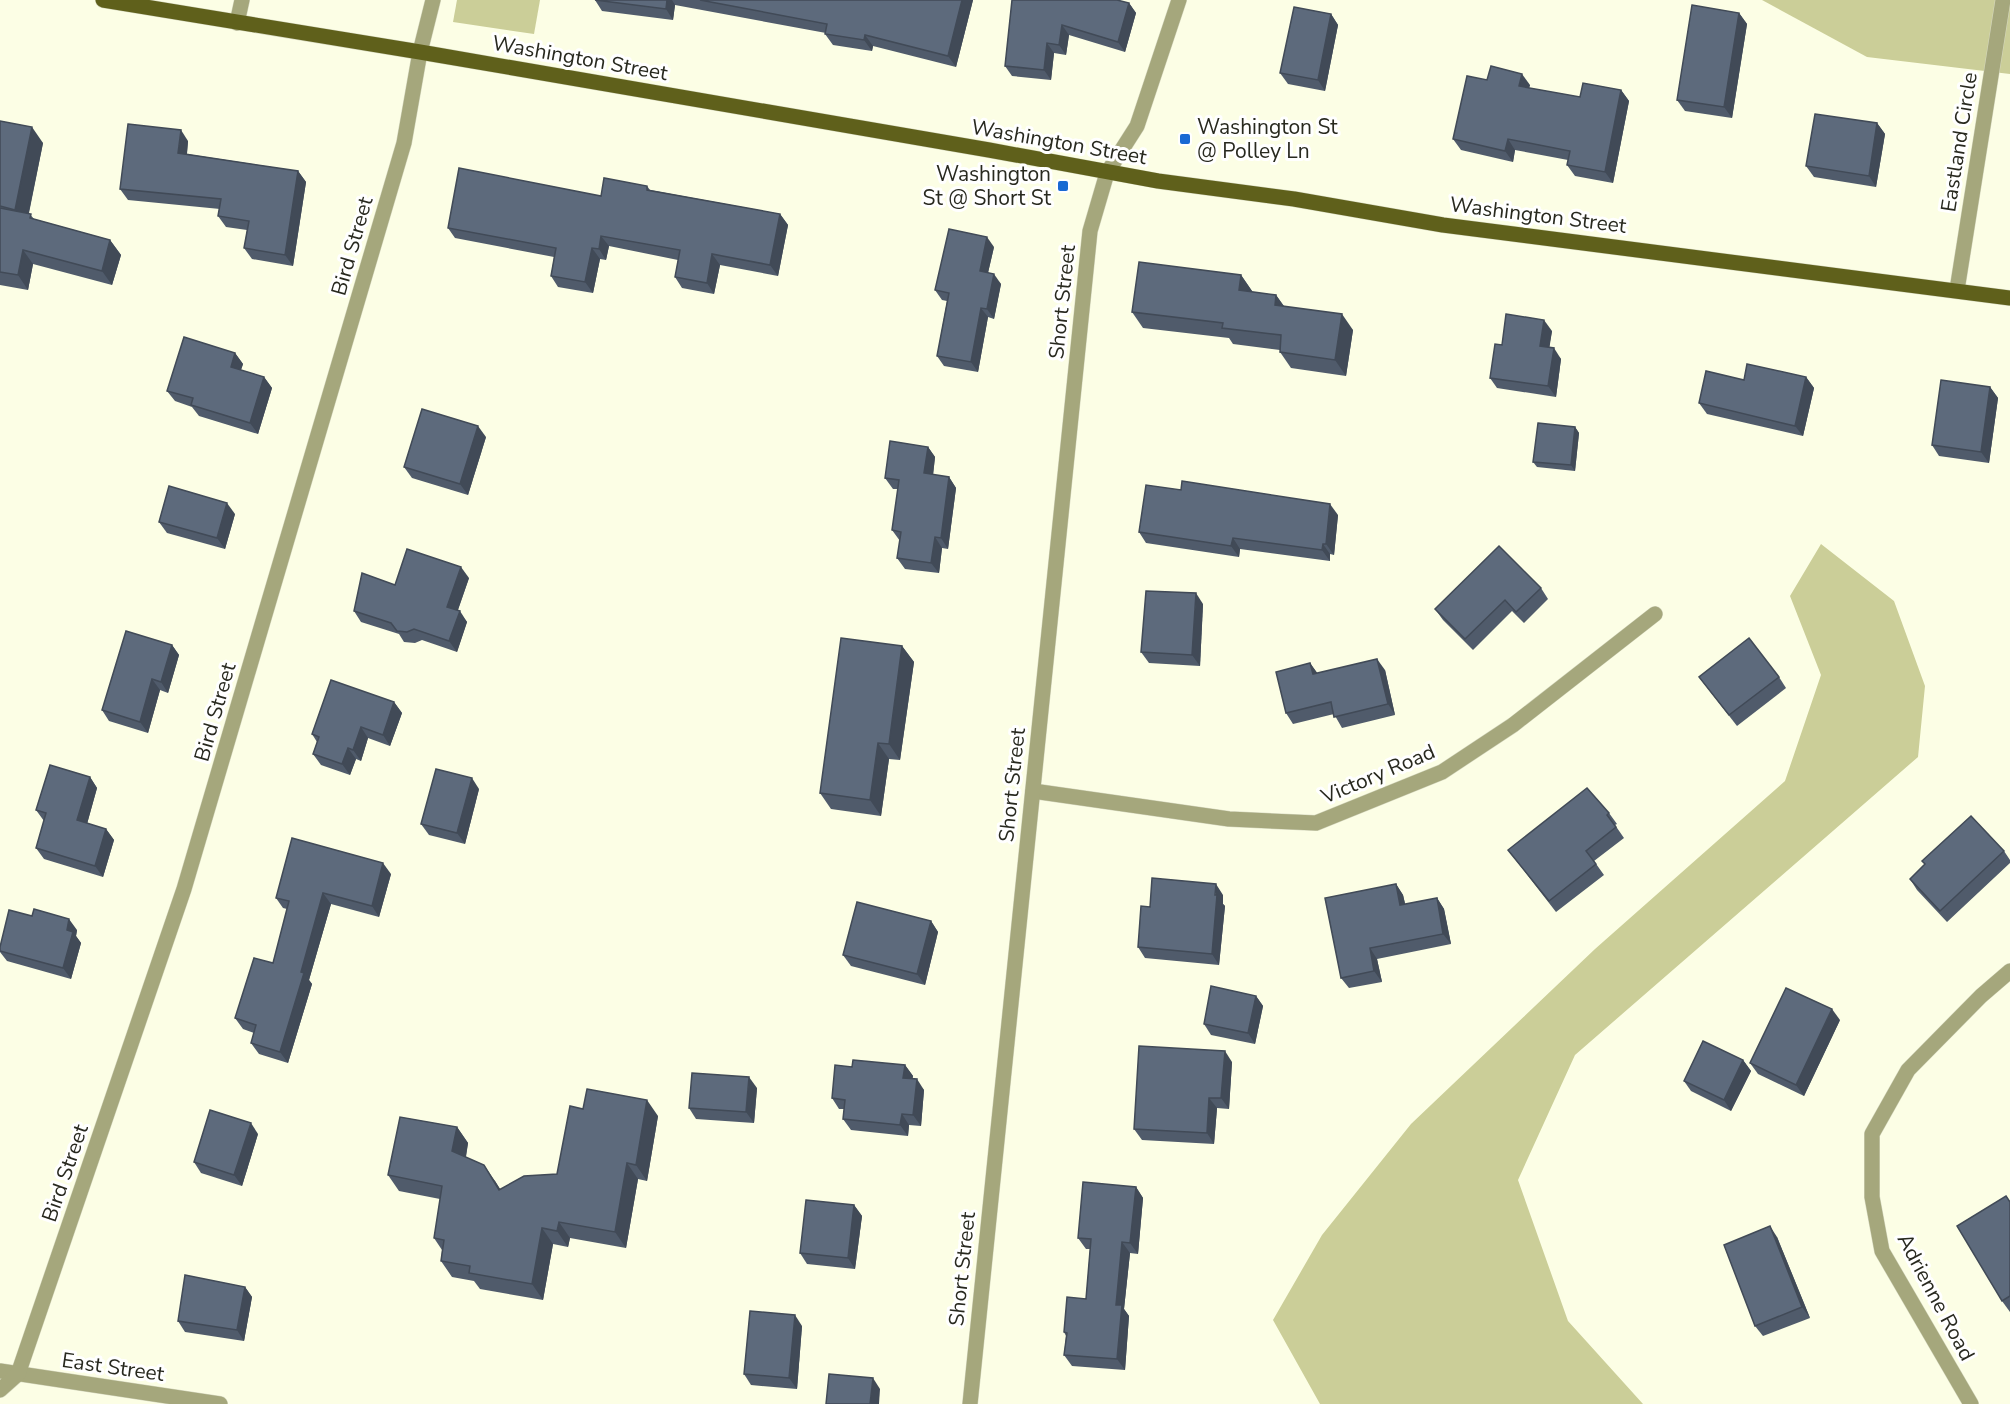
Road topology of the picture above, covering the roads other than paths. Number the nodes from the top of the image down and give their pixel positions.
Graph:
1 (104, 0) edge
2 (242, 0) edge
3 (433, 0) edge
4 (1179, 0) edge
5 (2003, 0) edge
6 (237, 22) junction
7 (420, 52) junction
8 (1107, 173) junction
9 (1957, 290) junction
10 (2010, 297) edge
11 (1655, 614) dead end
12 (1033, 791) junction
13 (2010, 971) edge
14 (0, 1371) edge
15 (18, 1374) junction
16 (0, 1390) edge
17 (220, 1404) edge
18 (970, 1404) edge
19 (1971, 1404) edge

1 - 6 main road, Washington Street
2 - 6 street
3 - 7 street, Bird Street
4 - 8 street, Short Street
5 - 9 street, Eastland Circle
6 - 7 main road, Washington Street
7 - 8 main road, Washington Street
7 - 15 street, Bird Street
8 - 9 main road, Washington Street
8 - 12 street, Short Street
9 - 10 main road, Washington Street
11 - 12 street, Victory Road
12 - 18 street, Short Street
13 - 19 street, Adrienne Road
14 - 15 street, East Street
15 - 16 street
15 - 17 street, East Street

